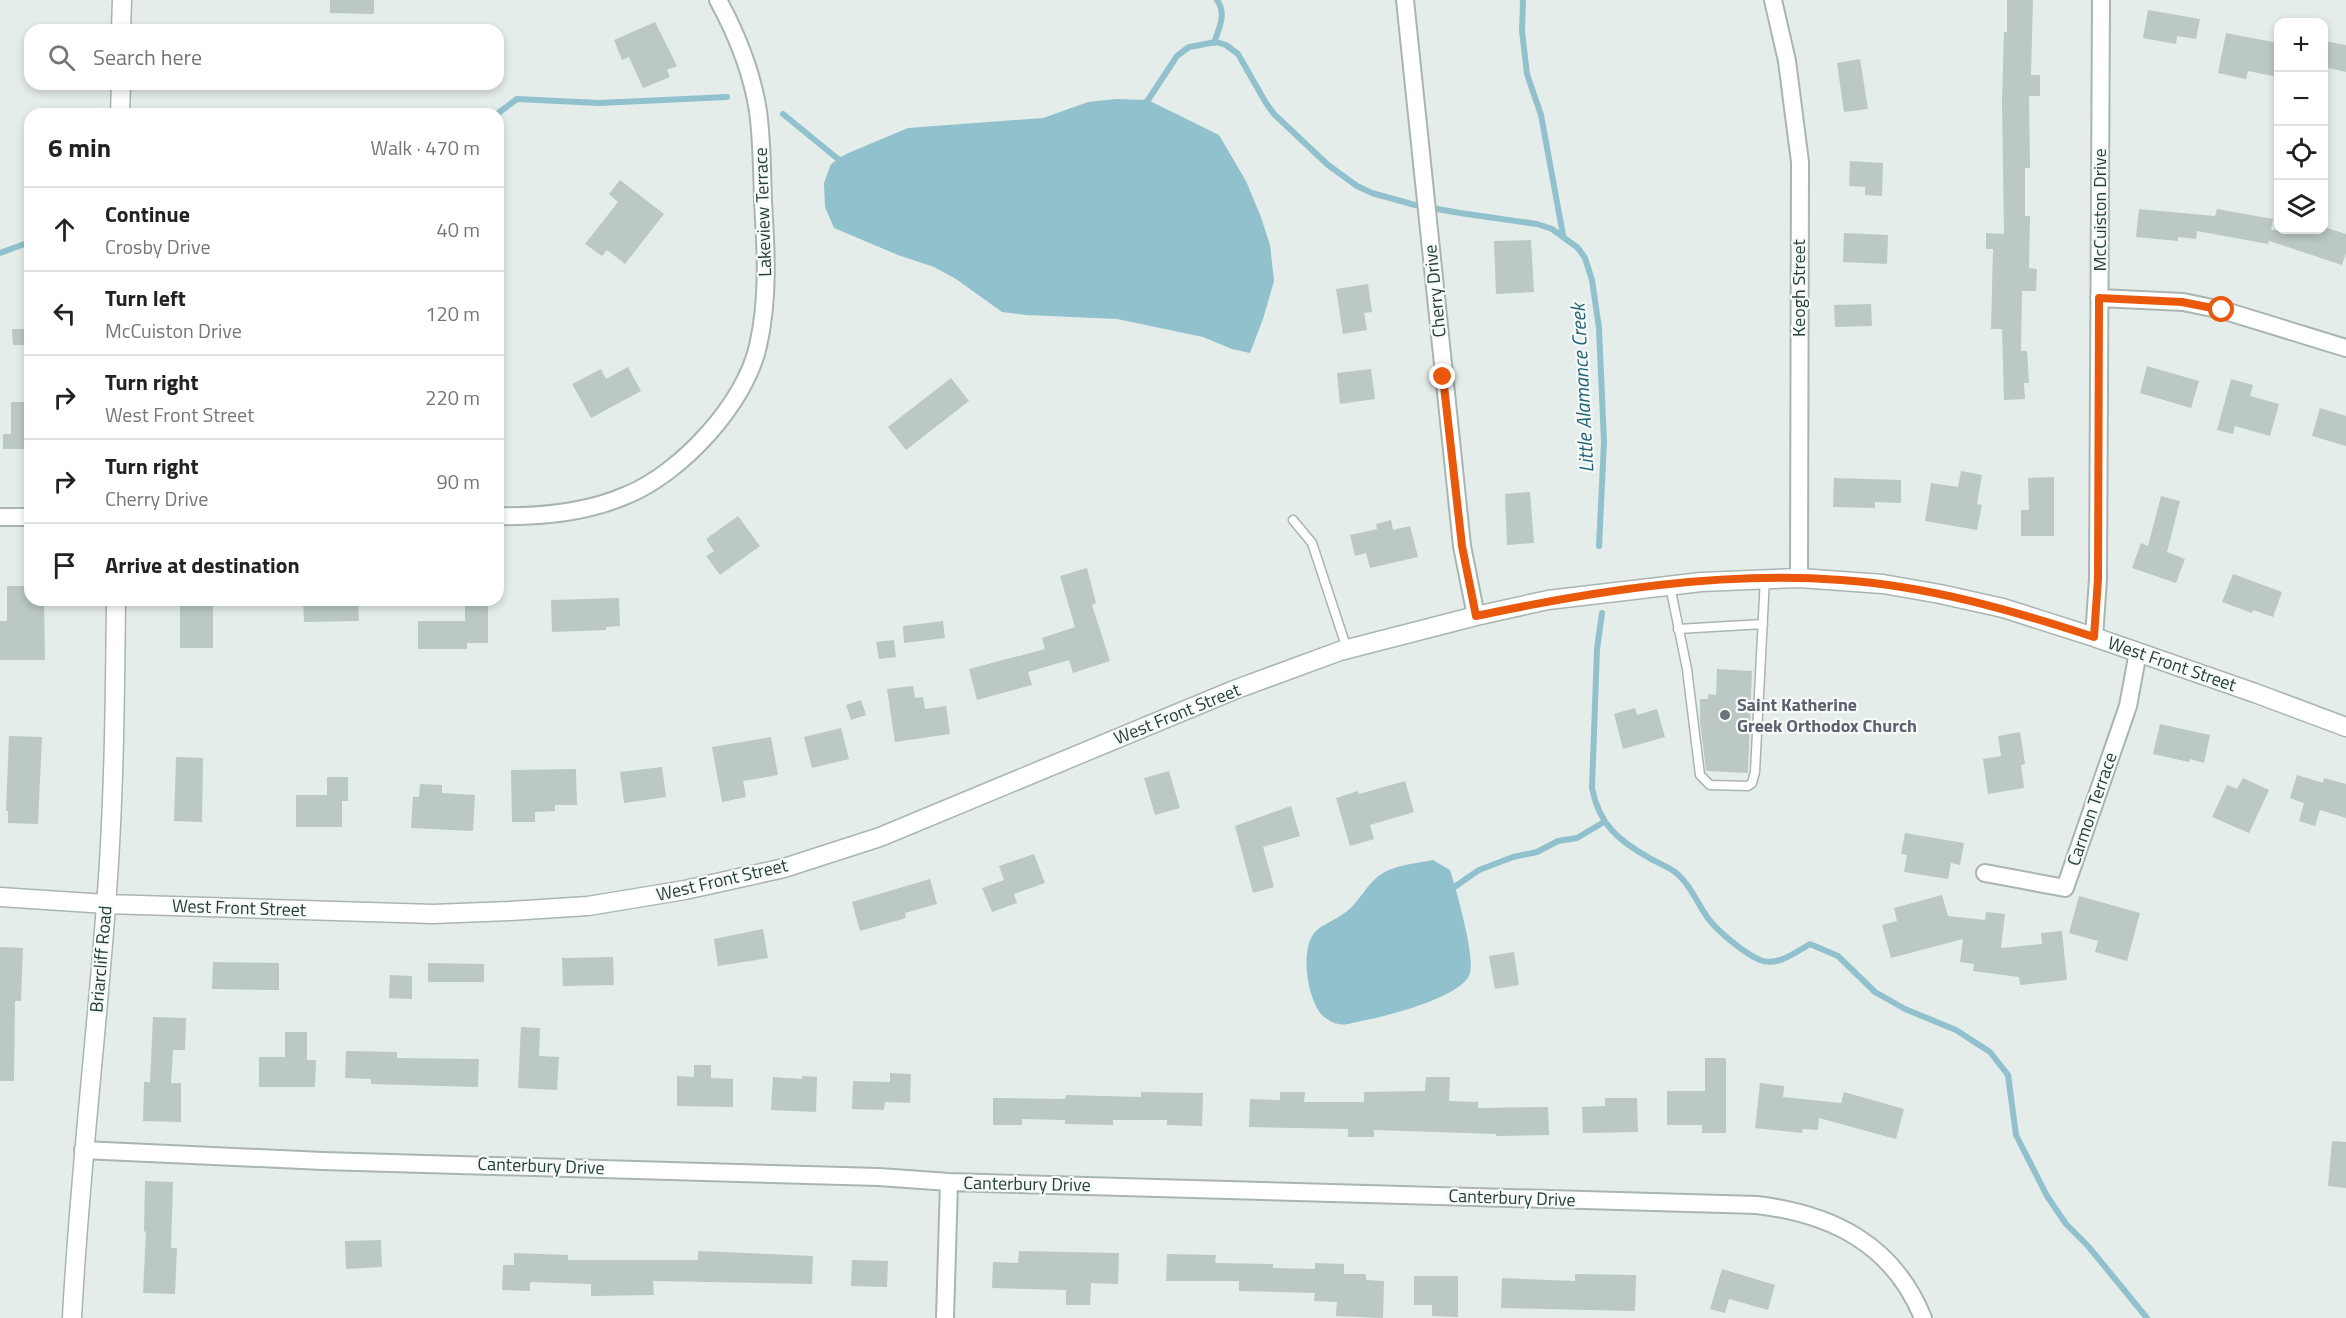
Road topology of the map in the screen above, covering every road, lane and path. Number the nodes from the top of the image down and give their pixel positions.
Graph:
1 (122, 0) edge
2 (718, 0) edge
3 (1405, 0) edge
4 (1773, 0) edge
5 (2101, 0) edge
6 (121, 24) edge
7 (121, 90) edge
8 (120, 108) edge
9 (2099, 298) junction
10 (2346, 348) edge
11 (504, 516) edge
12 (0, 517) edge
13 (24, 517) edge
14 (1293, 520) dead end
15 (1765, 578) junction
16 (1799, 578) junction
17 (1670, 585) junction
18 (116, 606) edge
19 (1476, 616) junction
20 (1763, 624) junction
21 (1678, 629) junction
22 (2094, 637) junction
23 (1347, 649) junction
24 (2138, 652) junction
25 (2346, 727) edge
26 (1985, 873) dead end
27 (0, 897) edge
28 (106, 904) junction
29 (83, 1150) junction
30 (949, 1182) junction
31 (72, 1318) edge
32 (945, 1318) edge
33 (1923, 1318) edge

1 - 6 street
2 - 11 street, Lakeview Terrace
3 - 19 street, Cherry Drive
4 - 16 street, Keogh Street
5 - 9 street, McCuiston Drive
7 - 8 street
9 - 10 street
9 - 22 street, McCuiston Drive
12 - 13 street
14 - 23 lane
15 - 16 street, West Front Street
15 - 17 street, West Front Street
15 - 20 lane
16 - 22 street, West Front Street
17 - 19 street, West Front Street
17 - 21 lane
18 - 28 street, Briarcliff Road
19 - 23 street, West Front Street
20 - 21 lane
20 - 21 lane
22 - 24 street, West Front Street
23 - 28 street, West Front Street
24 - 25 street, West Front Street
24 - 26 street, Carmon Terrace
27 - 28 street, West Front Street
28 - 29 street, Briarcliff Road
29 - 30 street, Canterbury Drive
29 - 31 street, Briarcliff Road
30 - 32 street
30 - 33 street, Canterbury Drive

